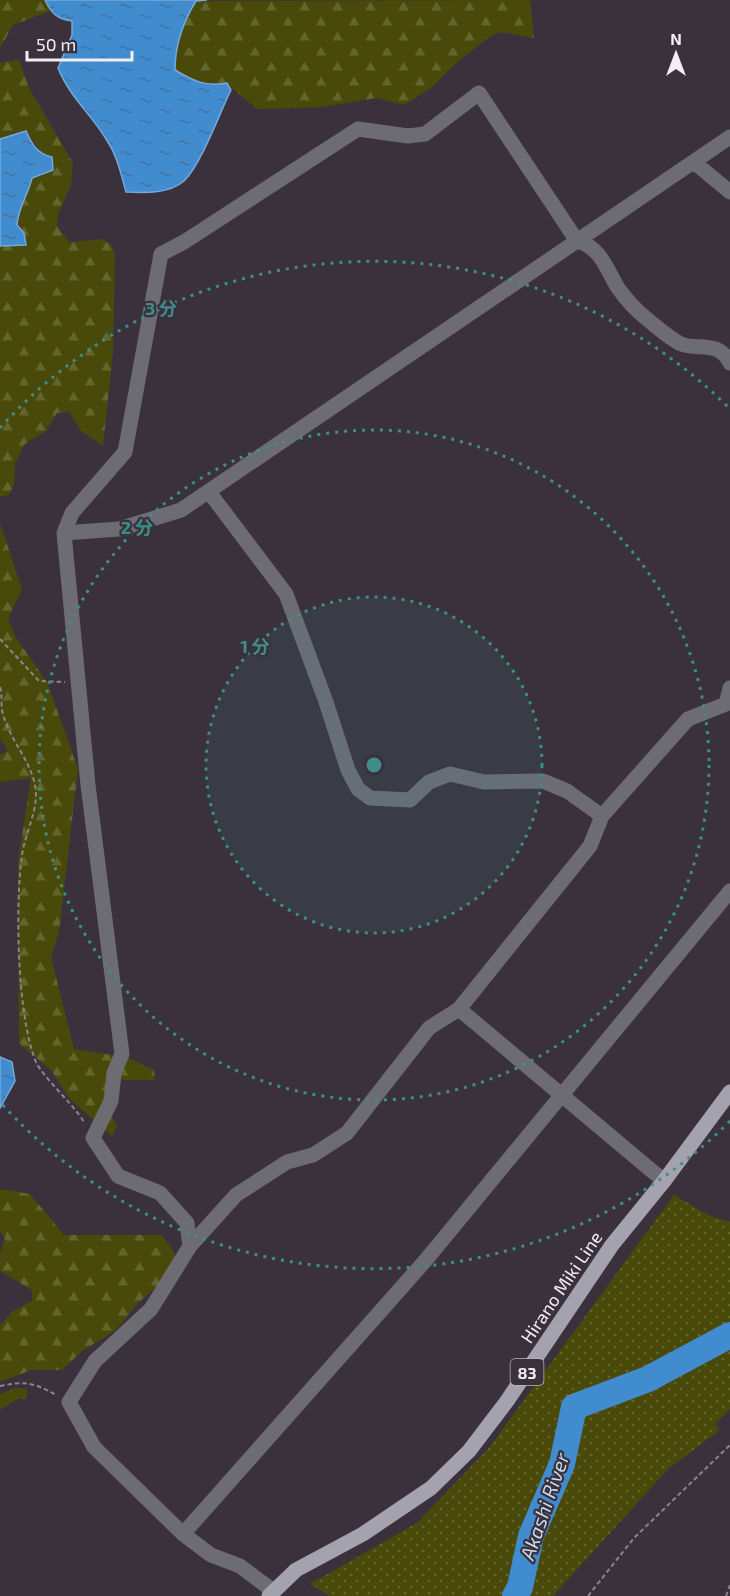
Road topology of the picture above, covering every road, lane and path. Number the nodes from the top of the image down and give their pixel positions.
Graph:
1 (730, 137) edge
2 (695, 162) junction
3 (730, 192) edge
4 (577, 241) junction
5 (730, 363) edge
6 (209, 492) junction
7 (63, 533) junction
8 (0, 639) edge
9 (78, 682) junction
10 (0, 687) edge
11 (730, 688) edge
12 (728, 705) edge
13 (602, 816) junction
14 (730, 891) edge
15 (459, 1009) junction
16 (730, 1092) edge
17 (560, 1095) junction
18 (93, 1138) junction
19 (664, 1181) junction
20 (190, 1246) junction
21 (0, 1386) edge
22 (69, 1402) junction
23 (730, 1445) edge
24 (183, 1534) junction
25 (730, 1586) edge
26 (271, 1593) edge
27 (588, 1596) edge
28 (726, 1596) edge

1 - 2 street
2 - 3 street
2 - 4 street
4 - 5 street
4 - 6 street
4 - 7 street
6 - 7 street
6 - 13 street
7 - 9 street
8 - 9 path
9 - 18 street
10 - 18 path
11 - 12 street
12 - 13 street
13 - 15 street
14 - 17 street
15 - 17 street
15 - 20 street
16 - 19 main road, Hirano Miki Line / 83
17 - 19 street
17 - 24 street
18 - 20 street
19 - 26 main road, Hirano Miki Line / 83
20 - 22 street
21 - 22 path
22 - 24 street
23 - 27 path
24 - 26 street
25 - 28 path

